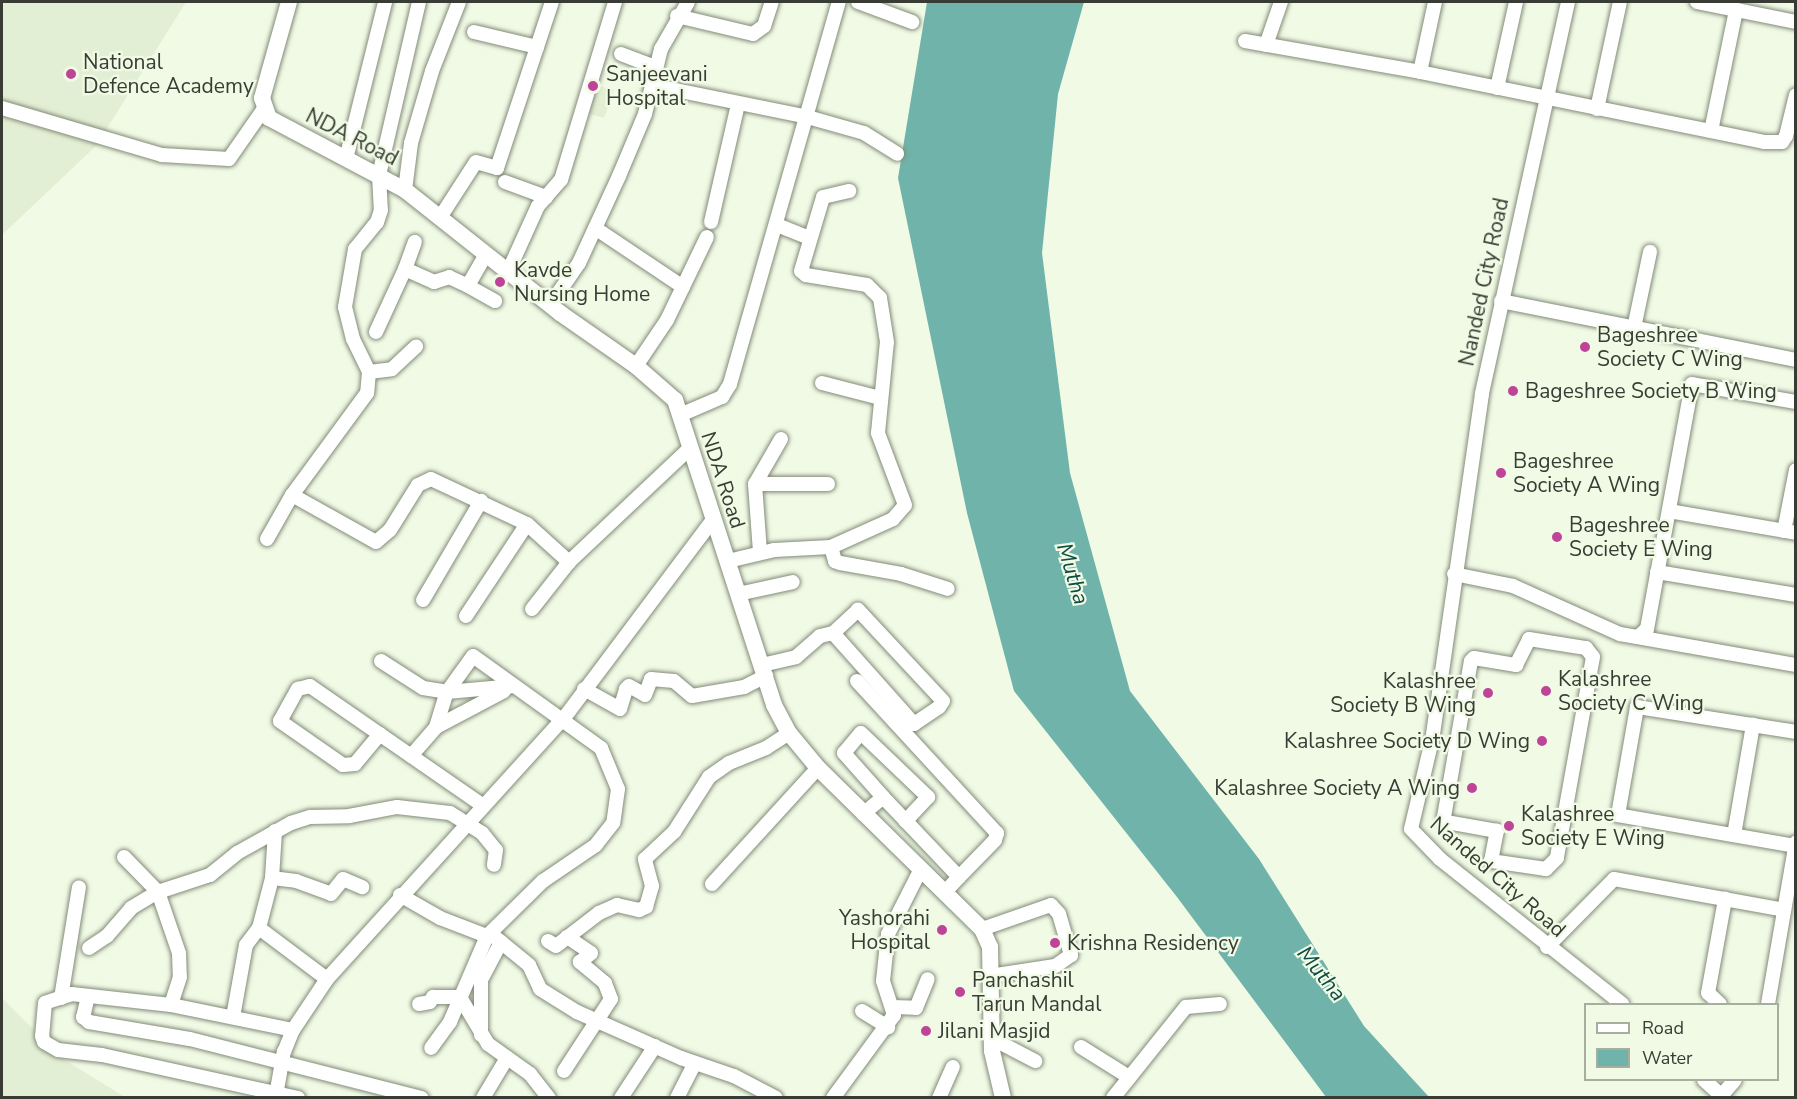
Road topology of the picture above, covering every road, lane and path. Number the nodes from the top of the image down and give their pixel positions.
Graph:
1 (289, 2) edge
2 (384, 2) edge
3 (419, 2) edge
4 (459, 2) edge
5 (552, 2) edge
6 (615, 2) edge
7 (687, 2) edge
8 (772, 2) edge
9 (839, 2) edge
10 (858, 2) edge
11 (1281, 2) edge
12 (1435, 2) edge
13 (1515, 2) edge
14 (1568, 2) edge
15 (1620, 2) edge
16 (1697, 2) edge
17 (1736, 10) junction
18 (677, 16) junction
19 (912, 21) dead end
20 (1796, 22) edge
21 (474, 32) dead end
22 (1245, 41) dead end
23 (1266, 45) junction
24 (537, 47) junction
25 (621, 54) dead end
26 (654, 67) junction
27 (1420, 72) junction
28 (651, 85) junction
29 (1497, 88) junction
30 (1796, 95) edge
31 (1548, 99) junction
32 (738, 104) junction
33 (2, 108) edge
34 (1597, 109) junction
35 (263, 110) junction
36 (804, 116) junction
37 (1711, 131) junction
38 (897, 154) dead end
39 (346, 159) junction
40 (379, 175) junction
41 (506, 182) dead end
42 (405, 190) junction
43 (849, 191) dead end
44 (546, 197) junction
45 (441, 216) junction
46 (711, 222) dead end
47 (777, 225) junction
48 (595, 228) junction
49 (707, 237) dead end
50 (810, 238) junction
51 (415, 242) dead end
52 (1650, 252) dead end
53 (485, 256) junction
54 (405, 269) junction
55 (508, 272) junction
56 (468, 286) junction
57 (683, 287) junction
58 (495, 301) dead end
59 (1501, 301) junction
60 (550, 305) junction
61 (1634, 328) junction
62 (376, 332) dead end
63 (416, 347) dead end
64 (1796, 360) edge
65 (636, 366) junction
66 (369, 372) junction
67 (822, 383) dead end
68 (880, 398) junction
69 (1796, 402) edge
70 (680, 416) junction
71 (781, 439) dead end
72 (689, 448) junction
73 (1796, 470) edge
74 (828, 483) dead end
75 (755, 484) junction
76 (292, 495) junction
77 (481, 501) junction
78 (1669, 511) junction
79 (712, 522) junction
80 (527, 524) junction
81 (1790, 532) edge
82 (267, 539) dead end
83 (831, 547) junction
84 (760, 552) junction
85 (728, 561) junction
86 (569, 562) junction
87 (1657, 572) junction
88 (1454, 574) junction
89 (793, 582) dead end
90 (948, 589) dead end
91 (738, 594) junction
92 (1796, 595) edge
93 (423, 600) dead end
94 (532, 609) dead end
95 (466, 616) dead end
96 (833, 633) junction
97 (1638, 638) junction
98 (381, 662) dead end
99 (1796, 665) edge
100 (764, 671) junction
101 (857, 681) dead end
102 (514, 686) junction
103 (584, 689) junction
104 (447, 692) junction
105 (564, 718) junction
106 (1753, 725) junction
107 (436, 727) junction
108 (1796, 732) edge
109 (789, 733) junction
110 (380, 734) junction
111 (1432, 735) junction
112 (1456, 739) junction
113 (411, 756) junction
114 (818, 768) junction
115 (883, 797) junction
116 (483, 806) junction
117 (864, 814) junction
118 (906, 821) junction
119 (466, 824) junction
120 (275, 831) junction
121 (1734, 835) junction
122 (1795, 844) edge
123 (124, 857) dead end
124 (494, 866) dead end
125 (920, 871) junction
126 (959, 877) junction
127 (272, 878) junction
128 (712, 884) dead end
129 (79, 887) dead end
130 (362, 887) dead end
131 (158, 892) junction
132 (945, 892) junction
133 (400, 896) junction
134 (1725, 899) junction
135 (1784, 910) junction
136 (259, 928) junction
137 (982, 929) junction
138 (493, 937) junction
139 (567, 937) junction
140 (548, 941) dead end
141 (1547, 947) junction
142 (89, 948) dead end
143 (327, 979) junction
144 (928, 979) dead end
145 (990, 983) junction
146 (88, 996) junction
147 (460, 997) junction
148 (61, 998) junction
149 (1619, 1003) edge
150 (1718, 1003) edge
151 (1768, 1003) edge
152 (419, 1004) dead end
153 (1220, 1004) dead end
154 (171, 1005) junction
155 (892, 1007) junction
156 (862, 1011) dead end
157 (233, 1017) junction
158 (598, 1024) junction
159 (888, 1027) junction
160 (293, 1030) junction
161 (482, 1037) junction
162 (991, 1038) junction
163 (655, 1046) junction
164 (1081, 1047) dead end
165 (431, 1048) dead end
166 (507, 1058) junction
167 (1035, 1061) dead end
168 (281, 1062) junction
169 (695, 1063) junction
170 (953, 1067) dead end
171 (564, 1071) dead end
172 (1129, 1077) junction
173 (1705, 1081) edge
174 (1734, 1081) edge
175 (277, 1090) junction
176 (681, 1096) edge
177 (1722, 1097) edge
178 (298, 1098) edge
179 (422, 1098) edge
180 (483, 1098) edge
181 (549, 1098) edge
182 (621, 1098) edge
183 (776, 1098) edge
184 (834, 1098) edge
185 (939, 1098) edge
186 (1004, 1098) edge
187 (1113, 1098) edge

1 - 35 main road
2 - 39 street
3 - 40 street
4 - 42 street
5 - 24 street
6 - 44 street
7 - 18 street
8 - 18 street
9 - 36 street
10 - 19 street
11 - 23 street
12 - 27 street
13 - 29 street
14 - 31 street, Nanded City Road
15 - 34 street
16 - 17 street
17 - 20 street
17 - 37 street
18 - 26 street
21 - 24 street
22 - 23 street
23 - 27 street
24 - 45 street
25 - 26 street
26 - 28 street
27 - 29 street
28 - 32 street
28 - 48 street
29 - 31 street
30 - 37 street
31 - 34 street
31 - 59 street, Nanded City Road
32 - 36 street
32 - 46 street
33 - 35 street
34 - 37 street
35 - 39 main road, NDA Road
36 - 38 street
36 - 47 street
39 - 40 main road, NDA Road
40 - 42 main road, NDA Road
40 - 66 street
41 - 44 street
42 - 45 main road, NDA Road
43 - 50 street
44 - 55 street
45 - 53 main road, NDA Road
47 - 50 street
47 - 70 street
48 - 57 street
48 - 60 street
49 - 57 street
50 - 68 street
51 - 54 street
52 - 61 street
53 - 55 main road, NDA Road
53 - 56 street
54 - 56 street
54 - 62 street
55 - 60 main road, NDA Road
56 - 58 street
57 - 65 street
59 - 61 street
59 - 88 street, Nanded City Road
60 - 65 main road, NDA Road
61 - 64 street
63 - 66 street
65 - 70 main road, NDA Road
66 - 76 street
67 - 68 street
68 - 83 street
69 - 78 street
70 - 72 main road, NDA Road
71 - 75 street
72 - 79 main road, NDA Road
72 - 86 street
73 - 81 street
74 - 75 street
75 - 84 street
76 - 77 street
76 - 82 street
77 - 80 street
77 - 93 street
78 - 81 street
78 - 87 street
79 - 85 main road, NDA Road
79 - 103 street
80 - 86 street
80 - 95 street
83 - 84 street
83 - 90 street
84 - 85 street
85 - 91 main road, NDA Road
86 - 94 street
87 - 92 street
87 - 97 street
88 - 97 street
88 - 111 street, Nanded City Road
89 - 91 street
91 - 100 main road, NDA Road
96 - 96 street
96 - 100 street
97 - 99 street
98 - 104 street
100 - 103 street
100 - 109 main road, NDA Road
101 - 126 street
102 - 104 street
102 - 104 street
102 - 105 street
102 - 107 street
103 - 105 street
104 - 107 street
105 - 116 street
105 - 138 street
106 - 108 street
106 - 121 street
106 - 121 street
107 - 113 street
109 - 114 main road, NDA Road
109 - 139 street
110 - 110 street
110 - 113 street
111 - 112 street
111 - 141 street, Nanded City Road
112 - 112 street
113 - 116 street
114 - 117 main road, NDA Road
114 - 128 street
115 - 117 street
115 - 118 street
115 - 118 street
116 - 119 street
117 - 125 main road, NDA Road
118 - 126 street
119 - 120 street
119 - 124 street
119 - 133 street
120 - 127 street
120 - 131 street
121 - 122 street
122 - 135 street
123 - 131 street
125 - 132 main road, NDA Road
125 - 155 street
126 - 132 street
127 - 130 street
127 - 136 street
129 - 148 street
131 - 142 street
131 - 154 street
132 - 137 main road, NDA Road
133 - 138 street
133 - 143 street
134 - 135 street
134 - 141 street
134 - 150 street
135 - 151 street
136 - 143 street
136 - 157 street
137 - 145 main road, NDA Road
137 - 145 street
138 - 147 street
138 - 158 street
138 - 161 street
139 - 140 street
139 - 158 street
141 - 149 street, Nanded City Road
143 - 160 street
144 - 155 street
145 - 162 main road, NDA Road
146 - 148 street
146 - 154 street
146 - 168 street
147 - 152 street
147 - 161 street
147 - 165 street
148 - 175 street
153 - 172 street
154 - 157 street
155 - 159 street
156 - 159 street
157 - 160 street
158 - 163 street
158 - 171 street
159 - 184 street
160 - 168 street
161 - 166 street
162 - 167 street
162 - 186 main road, NDA Road
163 - 169 street
163 - 182 street
164 - 172 street
166 - 180 street
166 - 181 street
168 - 175 street
168 - 179 street
169 - 176 street
169 - 183 street
170 - 185 street
172 - 187 street
173 - 177 street
174 - 177 street
175 - 178 street

